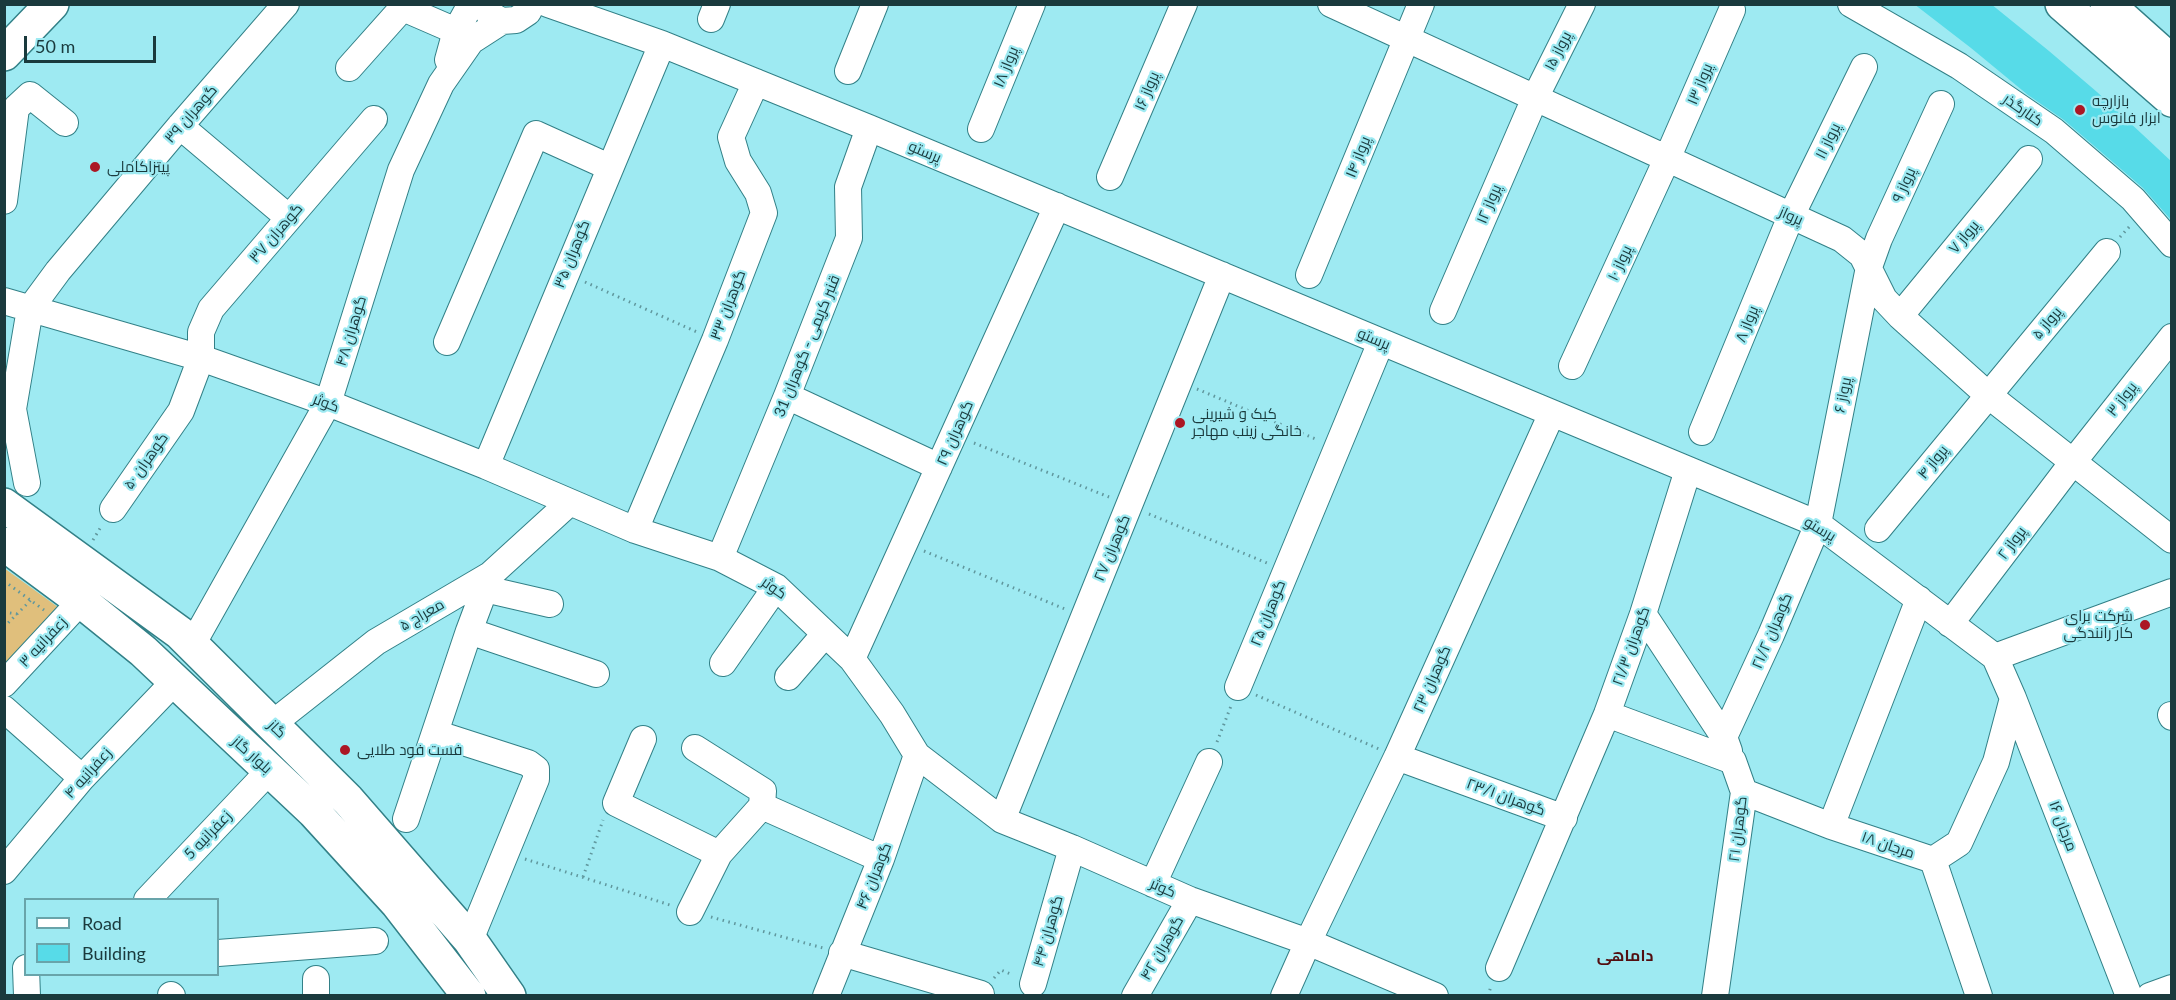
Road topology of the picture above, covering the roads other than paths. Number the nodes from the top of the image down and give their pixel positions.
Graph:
1 (52, 4) edge
2 (286, 4) edge
3 (471, 4) edge
4 (482, 4) edge
5 (532, 4) edge
6 (548, 4) edge
7 (876, 4) edge
8 (1032, 4) edge
9 (1184, 4) edge
10 (1331, 4) edge
11 (1421, 4) edge
12 (1582, 4) edge
13 (1851, 4) edge
14 (2062, 4) edge
15 (2107, 4) edge
16 (405, 6) edge
17 (1732, 10) dead end
18 (502, 21) junction
19 (456, 31) junction
20 (1406, 39) junction
21 (662, 44) junction
22 (2168, 50) edge
23 (4, 54) edge
24 (1864, 67) dead end
25 (349, 68) dead end
26 (848, 71) dead end
27 (756, 82) junction
28 (441, 84) junction
29 (1534, 98) junction
30 (2172, 100) edge
31 (1941, 104) dead end
32 (374, 118) dead end
33 (65, 123) dead end
34 (180, 126) junction
35 (869, 128) junction
36 (981, 129) dead end
37 (1668, 159) junction
38 (2029, 159) dead end
39 (609, 167) junction
40 (1110, 177) dead end
41 (4, 201) edge
42 (1057, 206) junction
43 (1791, 216) junction
44 (289, 218) junction
45 (2172, 244) edge
46 (2107, 252) road end
47 (1869, 267) junction
48 (1222, 275) junction
49 (1309, 275) dead end
50 (4, 301) edge
51 (30, 309) junction
52 (1443, 310) dead end
53 (1900, 316) junction
54 (2172, 337) edge
55 (447, 342) dead end
56 (1381, 342) junction
57 (201, 358) junction
58 (1572, 366) dead end
59 (1988, 395) junction
60 (788, 396) junction
61 (328, 403) junction
62 (1552, 413) junction
63 (1702, 432) dead end
64 (2073, 462) junction
65 (486, 466) junction
66 (939, 467) junction
67 (1688, 470) junction
68 (16, 494) edge
69 (569, 503) junction
70 (112, 509) road end
71 (1818, 524) junction
72 (1878, 529) dead end
73 (635, 530) junction
74 (2169, 533) edge
75 (4, 544) edge
76 (720, 558) junction
77 (488, 582) junction
78 (776, 586) junction
79 (2172, 592) edge
80 (1919, 599) junction
81 (550, 604) dead end
82 (71, 611) junction
83 (1643, 614) junction
84 (1950, 624) junction
85 (469, 631) junction
86 (825, 633) junction
87 (192, 645) junction
88 (1995, 657) junction
89 (852, 659) junction
90 (723, 663) dead end
91 (596, 674) dead end
92 (788, 677) dead end
93 (176, 680) junction
94 (4, 684) edge
95 (1238, 687) road end
96 (2013, 698) junction
97 (4, 709) edge
98 (1607, 714) junction
99 (272, 724) junction
100 (435, 732) junction
101 (1724, 738) junction
102 (643, 739) dead end
103 (695, 748) dead end
104 (917, 755) junction
105 (1397, 757) junction
106 (1732, 761) junction
107 (1209, 762) road end
108 (269, 771) junction
109 (82, 778) junction
110 (1744, 792) junction
111 (762, 806) junction
112 (1564, 818) junction
113 (406, 819) dead end
114 (1002, 820) junction
115 (1831, 826) junction
116 (1072, 848) junction
117 (719, 854) junction
118 (881, 859) junction
119 (1933, 860) junction
120 (4, 871) edge
121 (1153, 884) junction
122 (149, 898) edge
123 (1190, 900) junction
124 (690, 912) road end
125 (470, 940) junction
126 (375, 941) dead end
127 (1308, 942) junction
128 (219, 953) edge
129 (842, 953) junction
130 (24, 968) edge
131 (1499, 968) dead end
132 (4, 969) edge
133 (26, 976) edge
134 (1033, 984) road end
135 (2172, 988) edge
136 (981, 995) edge
137 (27, 996) edge
138 (469, 996) edge
139 (509, 996) edge
140 (826, 996) edge
141 (1135, 996) edge
142 (1284, 996) edge
143 (1435, 996) edge
144 (1715, 996) edge
145 (1979, 996) edge
146 (2129, 996) edge
147 (2150, 996) edge

1 - 23 main road
2 - 34 street, گوهران ۳۹
3 - 19 street
4 - 18 street
5 - 18 street, گوهران ۴۸
6 - 21 street, پرستو
7 - 26 street
8 - 36 street, پرواز ۱۸
9 - 40 street, پرواز ۱۶
10 - 20 street, پرواز
11 - 20 street, پرواز ۱۴
12 - 29 street, پرواز ۱۵
13 - 45 street, کنارگذر
14 - 30 main road
15 - 22 main road
16 - 19 street
16 - 25 street
17 - 37 street, پرواز ۱۳
18 - 28 street, گوهران ۴۸
19 - 28 street
20 - 29 street, پرواز
20 - 49 street, پرواز ۱۴
21 - 27 street, پرستو
21 - 39 street, گوهران ۳۵
24 - 43 street, پرواز ۱۱
27 - 35 street, پرستو
27 - 73 street, گوهران ۳۳
28 - 61 street, گوهران ۴۸
29 - 37 street, پرواز
29 - 52 street, پرواز ۱۲
31 - 47 street, پرواز ۹
32 - 44 street, گوهران ۳۷
33 - 41 street
34 - 44 street
34 - 51 street, گوهران ۳۹
35 - 42 street, پرستو
35 - 60 street, قنبر کریمی - گوهران 31
37 - 43 street, پرواز
37 - 58 street, پرواز ۱۰
38 - 53 street, پرواز ۷
39 - 55 street
39 - 65 street, گوهران ۳۵
42 - 48 street, پرستو
42 - 66 street, گوهران ۲۹
43 - 47 street, پرواز
43 - 63 street, پرواز ۸
44 - 57 street, گوهران ۳۷
46 - 59 street, پرواز ۵
47 - 53 street, پرواز
47 - 71 street, پرواز ۶
48 - 56 street, پرستو
48 - 114 street, گوهران ۲۷
50 - 51 street, کوثر
51 - 57 street, کوثر
51 - 68 street
53 - 59 street, پرواز
54 - 64 street, پرواز ۳
56 - 62 street, پرستو
56 - 95 street, گوهران ۲۵
57 - 61 street, کوثر
57 - 70 street, گوهران ۵۰
59 - 64 street, پرواز
59 - 72 street, پرواز ۴
60 - 66 street
60 - 76 street, قنبر کریمی - گوهران 31
61 - 65 street, کوثر
61 - 87 street, گوهران ۴۸
62 - 67 street, پرستو
62 - 105 street, گوهران ۲۳
64 - 74 street, پرواز
64 - 84 street, پرواز ۲
65 - 69 street, کوثر
66 - 89 street, گوهران ۲۹
67 - 71 street, پرستو
67 - 83 street, گوهران ۲۱/۳
68 - 87 main road, گاز
69 - 73 street, کوثر
69 - 77 street, معراج ۵
71 - 80 street, پرستو
71 - 101 street, گوهران ۲۱/۲
73 - 76 street, کوثر
75 - 82 main road, بلوار گاز
76 - 78 street, کوثر
77 - 81 street
77 - 85 street
77 - 99 street, معراج ۵
78 - 86 street, کوثر
78 - 90 street
79 - 88 street
80 - 84 street, پرستو
80 - 115 street
82 - 93 main road, بلوار گاز
82 - 94 street, زعفرانیه ۳
83 - 98 street, گوهران ۲۱/۳
83 - 101 street, گوهران ۲۱
84 - 88 street, پرستو
85 - 91 street
85 - 100 street
86 - 89 street, کوثر
86 - 92 street
87 - 99 main road, گاز
88 - 96 street, مرجان ۱۶
89 - 104 street, کوثر
93 - 108 main road, بلوار گاز
93 - 109 street, زعفرانیه ۴
96 - 119 street
96 - 146 street, مرجان ۱۶
97 - 109 street
98 - 106 street
98 - 112 street, گوهران ۲۱/۳
99 - 125 main road, گاز
100 - 113 street
100 - 125 street
101 - 106 street, گوهران ۲۱
102 - 117 street
103 - 111 street
104 - 114 street, کوثر
104 - 118 street, گوهران ۴۶
105 - 112 street, گوهران ۲۳/۱
105 - 127 street, گوهران ۲۳
106 - 110 street, گوهران ۲۱
107 - 121 street
108 - 122 street, 5 زعفرانیه
108 - 138 main road, بلوار گاز
109 - 120 street, زعفرانیه ۴
110 - 115 street, مرجان ۱۸
110 - 144 street, گوهران ۲۱
111 - 117 street
111 - 118 street
112 - 131 street, گوهران ۲۳/۱
114 - 116 street, کوثر
115 - 119 street, مرجان ۱۸
116 - 121 street, کوثر
116 - 134 street, گوهران ۴۴
117 - 124 street
118 - 129 street, گوهران ۴۶
119 - 145 street, مرجان ۱۸
121 - 123 street, کوثر
123 - 127 street, کوثر
123 - 141 street, گوهران ۴۲
125 - 139 main road, گاز
126 - 128 street
127 - 142 street, گوهران ۲۳
127 - 143 street, کوثر
129 - 136 street
129 - 140 street, گوهران ۴۶
130 - 132 street
133 - 137 street
135 - 147 street

